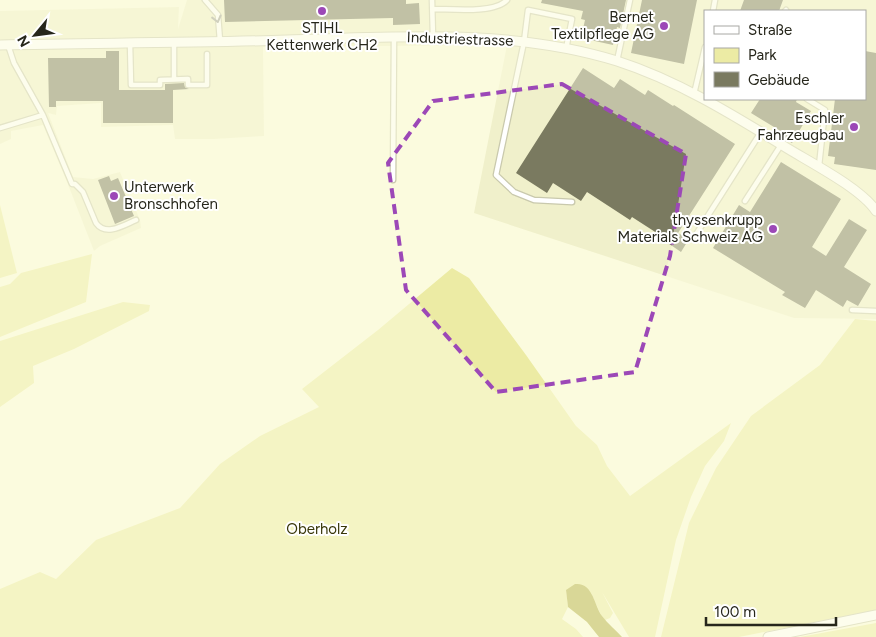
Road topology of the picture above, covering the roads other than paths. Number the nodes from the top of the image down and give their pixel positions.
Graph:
1 (205, 0) edge
2 (432, 0) edge
3 (506, 0) edge
4 (630, 0) edge
5 (432, 9) junction
6 (394, 37) junction
7 (433, 37) junction
8 (220, 41) junction
9 (174, 42) junction
10 (524, 42) junction
11 (130, 43) junction
12 (4, 45) edge
13 (566, 49) junction
14 (704, 51) edge
15 (207, 54) dead end
16 (617, 61) junction
17 (174, 80) junction
18 (694, 94) junction
19 (704, 98) edge
20 (809, 100) edge
21 (711, 101) edge
22 (43, 115) junction
23 (0, 128) edge
24 (761, 132) junction
25 (781, 144) junction
26 (818, 167) junction
27 (393, 180) dead end
28 (746, 201) dead end
29 (572, 202) dead end
30 (876, 211) edge
31 (136, 220) dead end
32 (695, 236) dead end
33 (852, 310) dead end
34 (876, 311) edge
35 (876, 615) edge
36 (768, 637) edge

1 -> 8 lane
2 - 5 lane
3 - 5 lane
4 - 16 lane
5 - 7 lane
6 - 7 street, Industriestrasse
6 - 8 street, Industriestrasse
6 - 27 lane
7 - 10 street, Industriestrasse
8 - 9 street, Industriestrasse
9 - 11 street, Industriestrasse
9 - 17 lane
10 - 13 street, Industriestrasse
10 - 13 lane
10 - 29 lane
11 - 12 street, Industriestrasse
11 - 17 lane
12 - 22 lane
13 - 16 street, Industriestrasse
14 - 18 lane
15 - 17 lane
16 - 18 street, Industriestrasse
18 - 19 street, Industriestrasse
20 - 26 lane
21 - 24 street, Industriestrasse
22 - 23 lane
22 - 31 lane
24 - 25 street, Industriestrasse
24 - 32 lane
25 - 26 street, Industriestrasse
25 - 28 lane
26 - 30 street, Industriestrasse
33 - 34 lane
35 - 36 street

